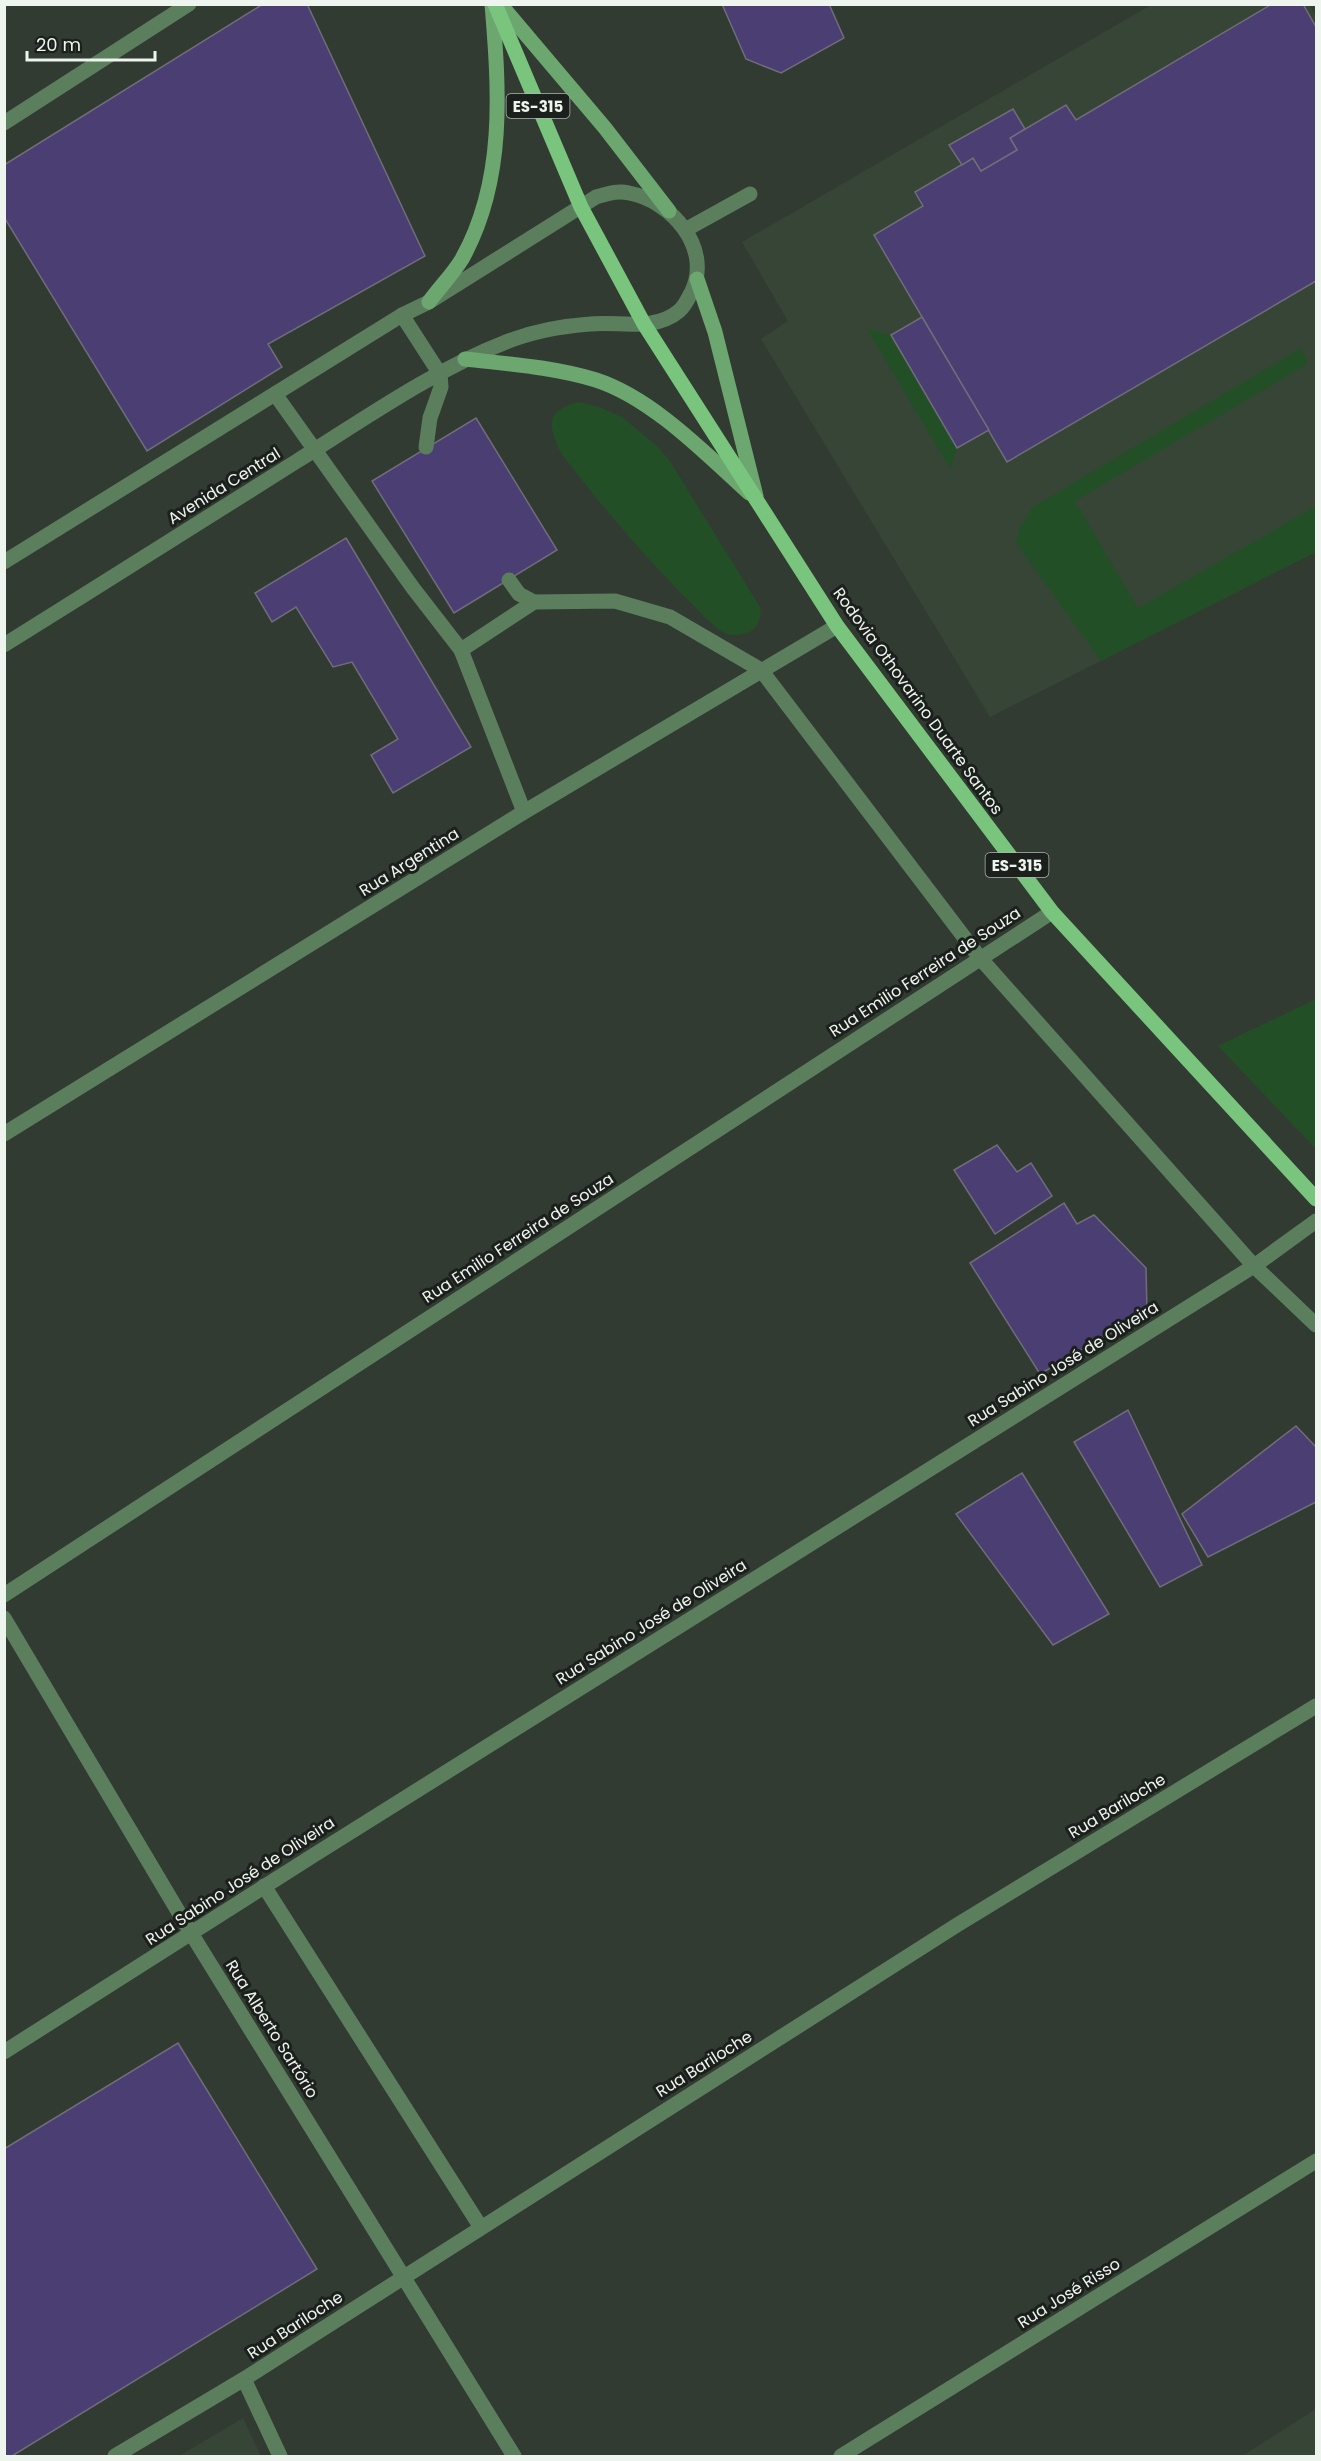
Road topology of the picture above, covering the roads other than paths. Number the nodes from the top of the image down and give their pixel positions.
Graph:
1 (189, 4) edge
2 (496, 4) edge
3 (4, 123) edge
4 (750, 194) dead end
5 (581, 207) junction
6 (669, 211) junction
7 (685, 230) junction
8 (697, 279) junction
9 (429, 302) junction
10 (402, 315) junction
11 (644, 324) junction
12 (465, 359) junction
13 (440, 374) junction
14 (275, 394) junction
15 (426, 447) dead end
16 (316, 449) junction
17 (756, 499) junction
18 (4, 562) edge
19 (509, 580) dead end
20 (534, 602) junction
21 (837, 626) junction
22 (4, 645) edge
23 (461, 650) junction
24 (761, 670) junction
25 (524, 812) junction
26 (1052, 912) junction
27 (980, 958) junction
28 (4, 1134) edge
29 (1317, 1199) edge
30 (1317, 1221) edge
31 (1254, 1266) junction
32 (1317, 1325) edge
33 (4, 1595) edge
34 (4, 1618) edge
35 (1317, 1706) edge
36 (264, 1886) junction
37 (192, 1933) junction
38 (4, 2052) edge
39 (1317, 2161) edge
40 (480, 2226) junction
41 (404, 2277) junction
42 (244, 2379) junction
43 (115, 2457) edge
44 (280, 2457) edge
45 (514, 2457) edge
46 (841, 2457) edge

1 - 3 street
2 - 5 main road, Rodovia Othovarino Duarte Santos / ES-315
2 - 6 main road
2 - 9 main road
4 - 7 street
5 - 6 street
5 - 9 street
5 - 11 main road, Rodovia Othovarino Duarte Santos / ES-315
6 - 7 street
7 - 8 street
8 - 11 street, Avenida Central
8 - 17 main road
9 - 10 street
10 - 13 street
10 - 14 street
11 - 12 street, Avenida Central
11 - 17 main road, Rodovia Othovarino Duarte Santos / ES-315
12 - 13 street, Avenida Central
12 - 17 main road
13 - 15 street
13 - 16 street, Avenida Central
14 - 16 street
14 - 18 street
16 - 22 street, Avenida Central
16 - 23 street
17 - 21 main road, Rodovia Othovarino Duarte Santos / ES-315
19 - 20 street
20 - 23 street
20 - 24 street
21 - 24 street, Rua Argentina
21 - 26 main road, Rodovia Othovarino Duarte Santos / ES-315
23 - 25 street
24 - 25 street, Rua Argentina
24 - 27 street
25 - 28 street, Rua Argentina
26 - 27 street, Rua Emilio Ferreira de Souza
26 - 29 main road, Rodovia Othovarino Duarte Santos / ES-315
27 - 31 street
27 - 33 street, Rua Emilio Ferreira de Souza
30 - 31 street, Rua Sabino José de Oliveira
31 - 32 street
31 - 36 street, Rua Sabino José de Oliveira
34 - 37 street, Rua Alberto Sartório
35 - 40 street, Rua Bariloche
36 - 37 street, Rua Sabino José de Oliveira
36 - 40 street
37 - 38 street, Rua Sabino José de Oliveira
37 - 41 street, Rua Alberto Sartório
39 - 46 street, Rua José Risso
40 - 41 street, Rua Bariloche
41 - 42 street, Rua Bariloche
41 - 45 street, Rua Alberto Sartório
42 - 43 street, Rua Bariloche
42 - 44 street

